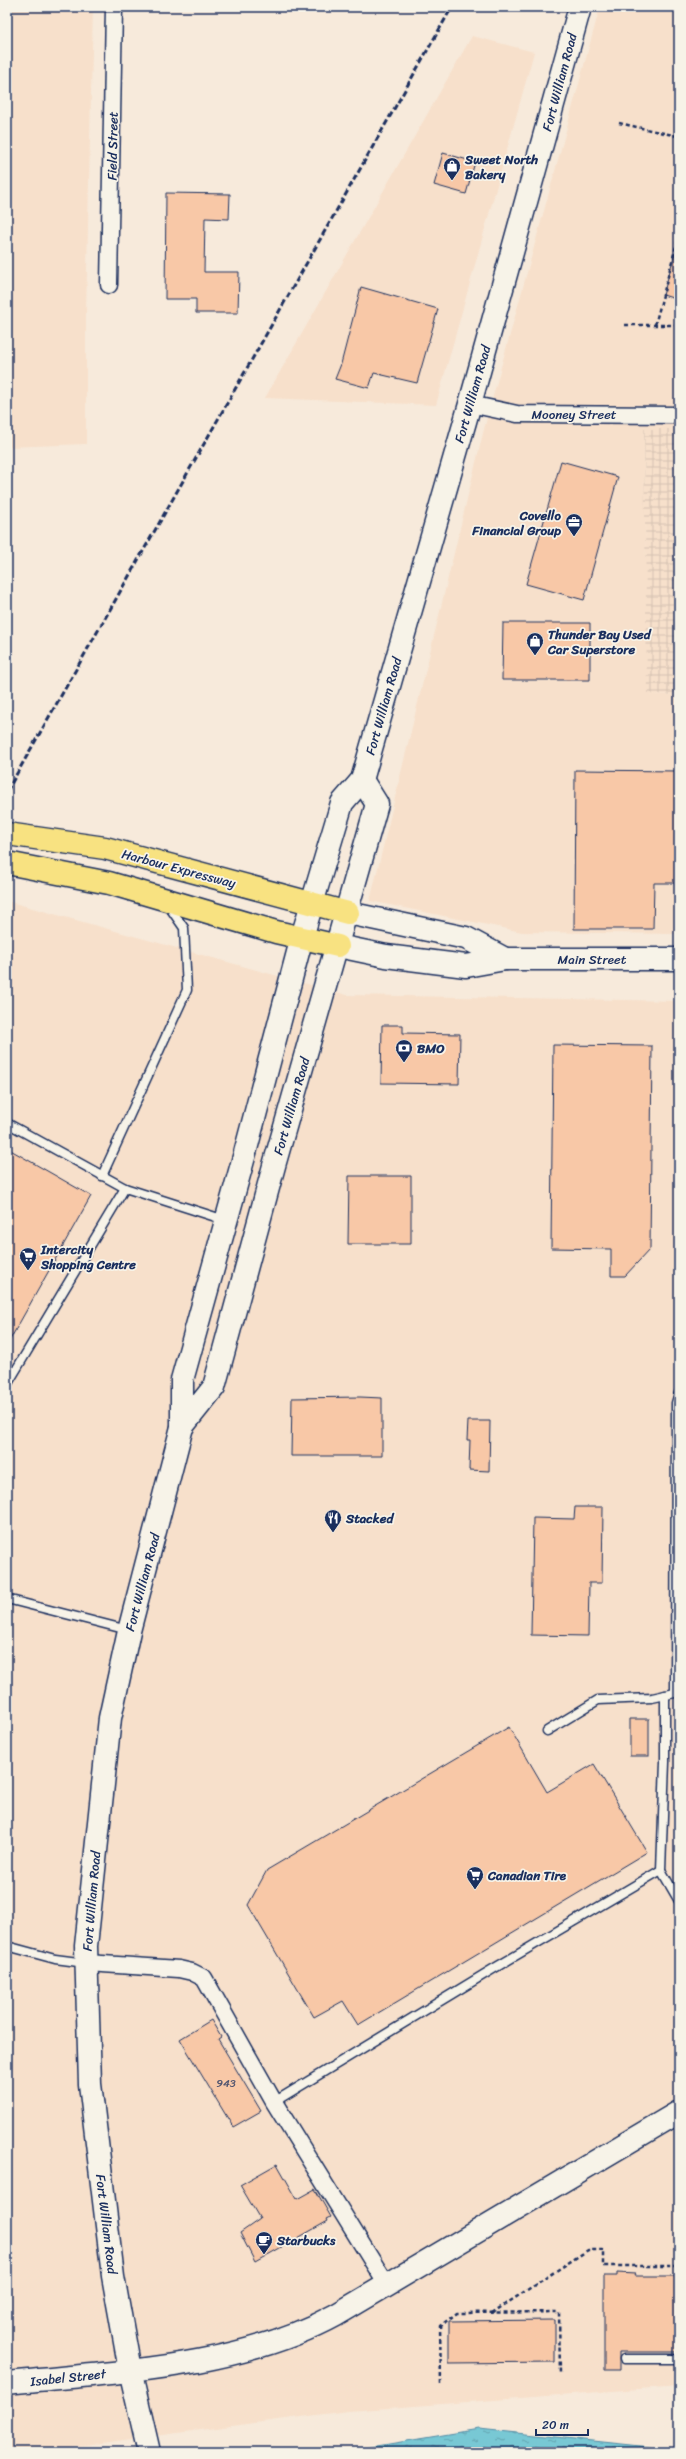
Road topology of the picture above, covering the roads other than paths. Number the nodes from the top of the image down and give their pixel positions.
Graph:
1 (114, 7) edge
2 (580, 7) edge
3 (109, 285) dead end
4 (470, 404) junction
5 (679, 415) edge
6 (362, 780) junction
7 (7, 834) edge
8 (7, 863) edge
9 (165, 901) junction
10 (313, 903) junction
11 (348, 912) junction
12 (302, 937) junction
13 (338, 946) junction
14 (505, 959) junction
15 (679, 959) edge
16 (7, 1123) edge
17 (102, 1176) junction
18 (125, 1188) junction
19 (226, 1220) junction
20 (7, 1385) edge
21 (679, 1393) edge
22 (182, 1427) junction
23 (7, 1599) edge
24 (129, 1631) junction
25 (677, 1646) edge
26 (665, 1695) junction
27 (547, 1730) dead end
28 (660, 1870) junction
29 (679, 1902) edge
30 (7, 1946) edge
31 (87, 1963) junction
32 (274, 2102) junction
33 (679, 2112) edge
34 (387, 2285) junction
35 (624, 2359) dead end
36 (679, 2359) edge
37 (130, 2370) junction
38 (7, 2383) edge
39 (149, 2452) edge

1 - 3 street, Field Street
2 - 4 main road, Fort William Road
4 - 5 street, Mooney Street
4 - 6 main road, Fort William Road
6 - 10 main road, Fort William Road
6 - 11 main road, Fort William Road
7 - 10 main road, Harbour Expressway
8 - 9 main road
9 - 12 main road
9 - 17 lane
10 - 11 main road, Harbour Expressway
10 - 12 main road, Fort William Road
11 - 13 main road, Fort William Road
11 - 14 main road, Main Street
12 - 13 main road
12 - 19 main road, Fort William Road
13 - 14 main road, Main Street
13 - 22 main road, Fort William Road
14 - 15 main road, Main Street
16 - 17 lane
17 - 18 lane
18 - 19 lane
18 - 20 lane
19 - 22 main road, Fort William Road
21 - 25 lane
22 - 24 main road, Fort William Road
23 - 24 lane
24 - 31 main road, Fort William Road
25 - 26 lane
26 - 27 lane
26 - 28 lane
28 - 29 lane
28 - 32 lane
30 - 31 lane
31 - 32 street
31 - 37 main road, Fort William Road
32 - 34 street
33 - 34 main road, Isabel Street
34 - 37 main road, Isabel Street
35 - 36 lane
37 - 38 main road, Isabel Street
37 - 39 main road, Fort William Road

